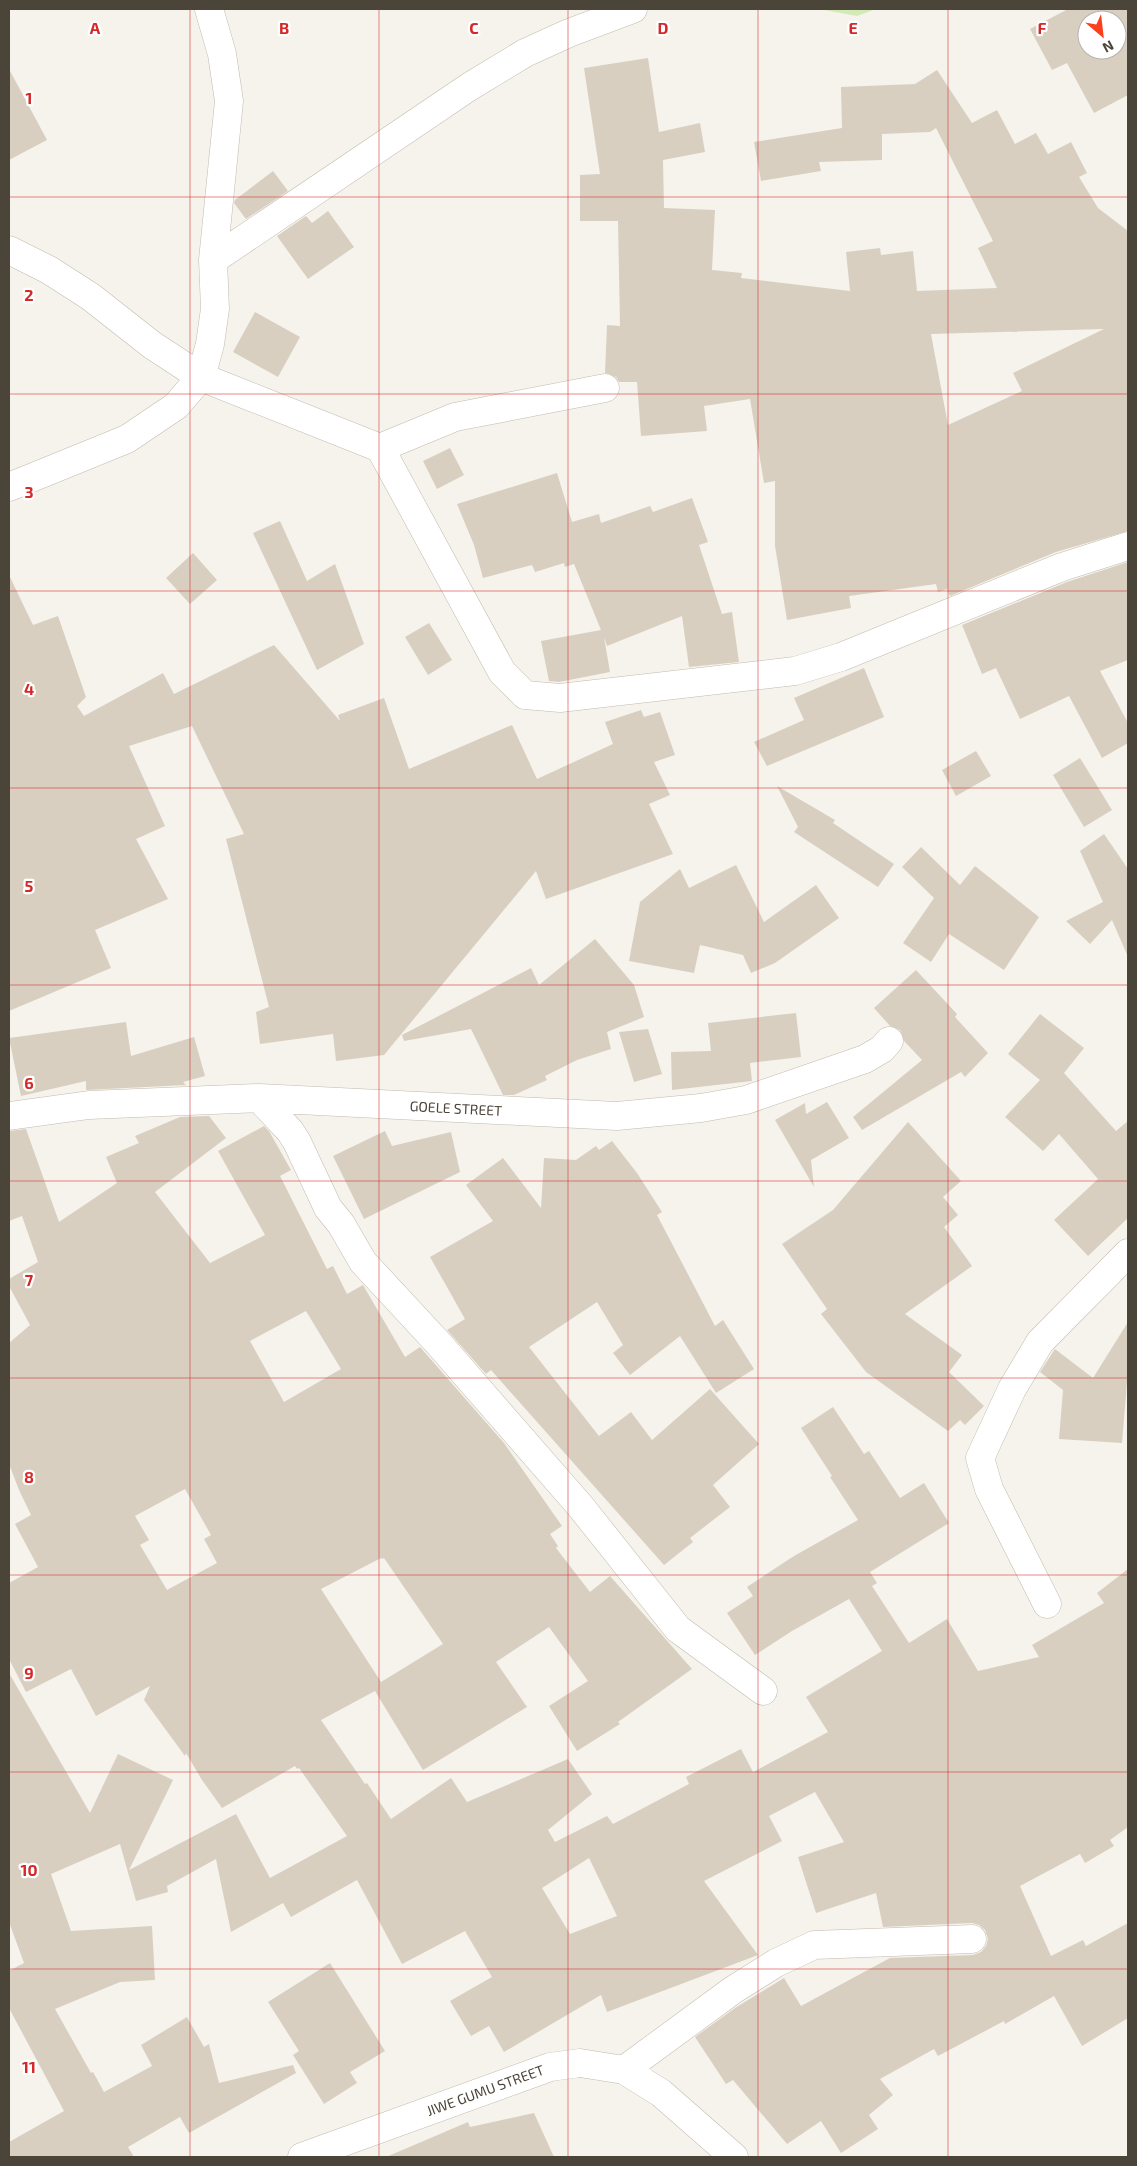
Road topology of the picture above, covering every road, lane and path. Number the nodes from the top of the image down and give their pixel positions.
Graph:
1 (209, 9) edge
2 (633, 9) edge
3 (9, 250) edge
4 (213, 260) junction
5 (201, 377) junction
6 (605, 388) dead end
7 (380, 448) junction
8 (9, 487) edge
9 (1128, 546) edge
10 (889, 1041) dead end
11 (259, 1098) junction
12 (9, 1116) edge
13 (1128, 1253) edge
14 (1047, 1604) dead end
15 (763, 1691) dead end
16 (972, 1939) dead end
17 (624, 2070) junction
18 (302, 2157) edge
19 (734, 2157) edge

1 - 4 street
2 - 4 street
3 - 5 street
4 - 5 street
5 - 7 street
5 - 8 street
6 - 7 street
7 - 9 street
10 - 11 street, GOELE STREET
11 - 12 street, GOELE STREET
11 - 15 street
13 - 14 street
16 - 17 street
17 - 18 street, JIWE GUMU STREET
17 - 19 street, JIWE GUMU STREET

